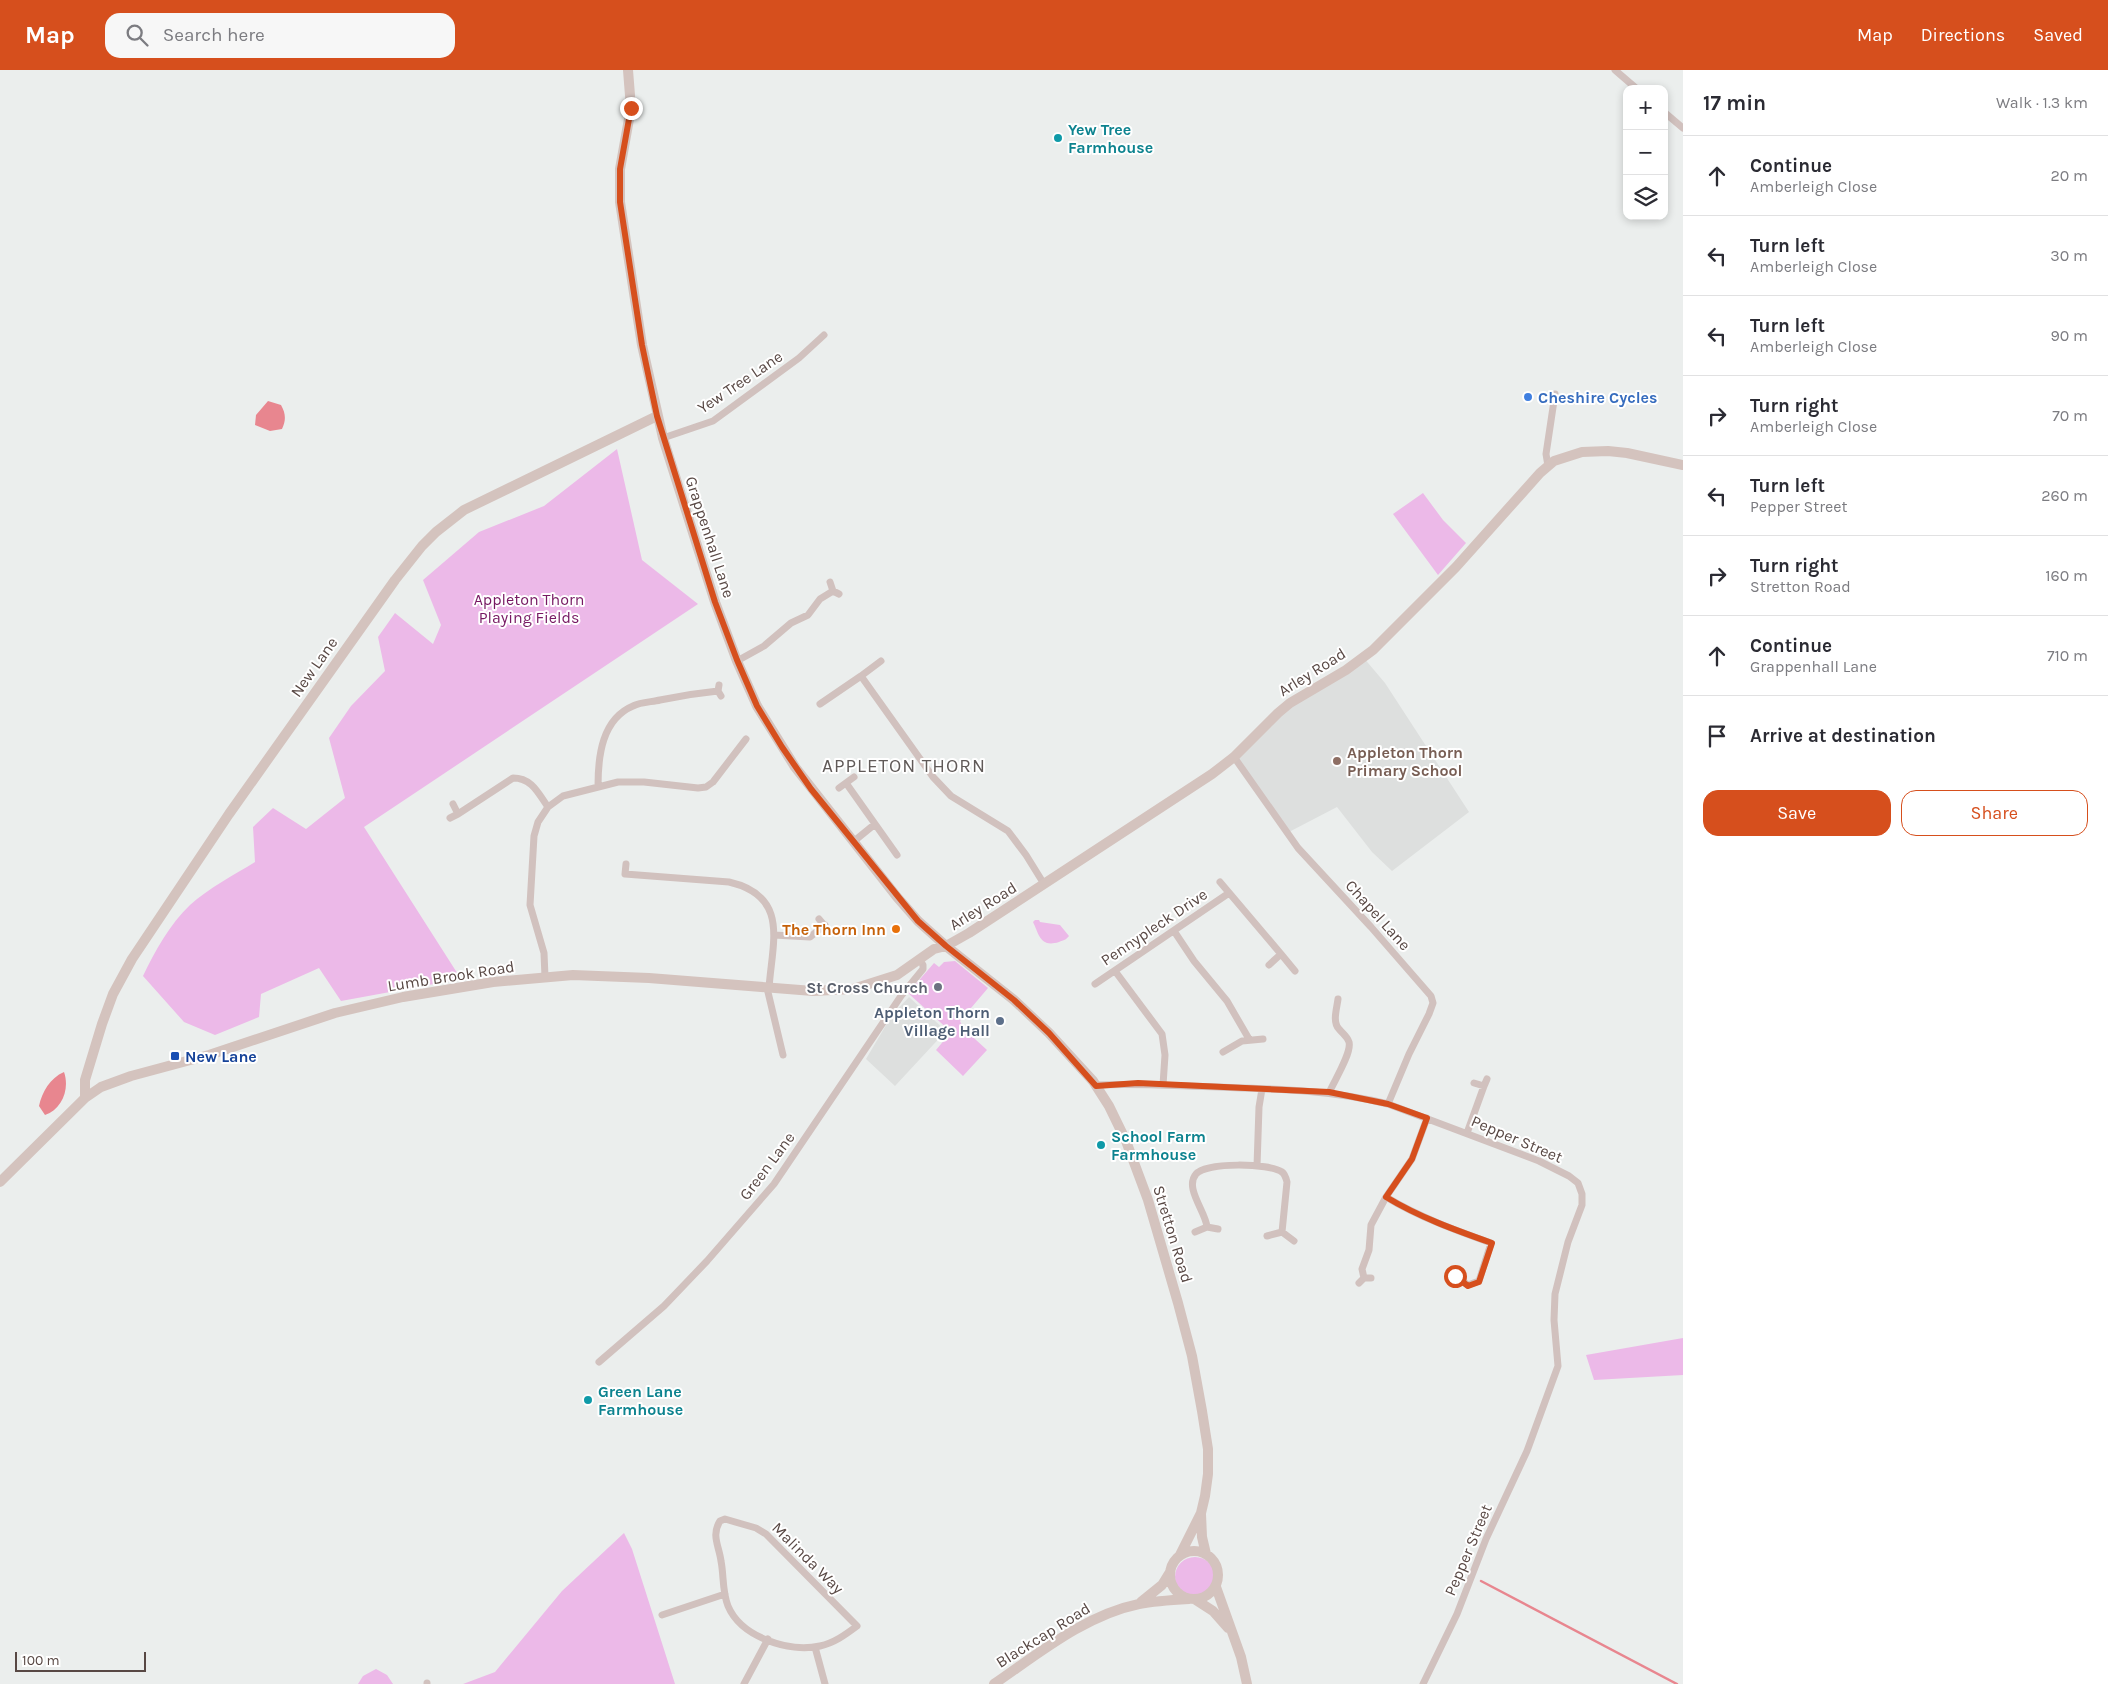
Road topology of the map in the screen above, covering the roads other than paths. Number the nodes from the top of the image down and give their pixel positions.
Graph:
1 (628, 70) edge
2 (1615, 70) edge
3 (1632, 85) edge
4 (1668, 115) edge
5 (1683, 128) edge
6 (824, 336) dead end
7 (1556, 394) dead end
8 (657, 416) junction
9 (663, 438) junction
10 (1683, 465) edge
11 (1548, 466) junction
12 (830, 582) dead end
13 (737, 660) junction
14 (881, 661) dead end
15 (861, 676) junction
16 (719, 690) dead end
17 (820, 704) dead end
18 (746, 739) dead end
19 (1234, 757) junction
20 (854, 777) dead end
21 (846, 783) junction
22 (598, 786) junction
23 (839, 788) dead end
24 (453, 804) dead end
25 (548, 807) junction
26 (458, 814) junction
27 (450, 818) dead end
28 (875, 824) junction
29 (853, 842) junction
30 (897, 855) dead end
31 (626, 864) dead end
32 (1220, 882) dead end
33 (1044, 884) junction
34 (1229, 893) junction
35 (819, 919) dead end
36 (825, 926) junction
37 (1174, 930) junction
38 (830, 932) dead end
39 (774, 935) junction
40 (946, 946) junction
41 (1281, 954) junction
42 (920, 960) junction
43 (1269, 965) dead end
44 (1115, 970) junction
45 (1295, 971) dead end
46 (545, 977) junction
47 (1095, 984) dead end
48 (768, 988) junction
49 (1338, 999) dead end
50 (1249, 1039) junction
51 (1263, 1039) dead end
52 (1223, 1052) dead end
53 (783, 1055) dead end
54 (1474, 1083) dead end
55 (1163, 1085) junction
56 (1096, 1086) junction
57 (1262, 1089) junction
58 (1329, 1092) junction
59 (85, 1098) junction
60 (1388, 1104) junction
61 (1427, 1118) junction
62 (1467, 1133) junction
63 (1257, 1166) junction
64 (0, 1182) edge
65 (1386, 1197) junction
66 (1207, 1227) junction
67 (1218, 1229) dead end
68 (1195, 1232) dead end
69 (1282, 1232) junction
70 (1267, 1236) dead end
71 (1294, 1241) dead end
72 (1448, 1276) dead end
73 (1365, 1280) dead end
74 (1479, 1282) junction
75 (1478, 1290) dead end
76 (599, 1362) dead end
77 (1201, 1513) junction
78 (1206, 1554) junction
79 (1180, 1556) junction
80 (1170, 1571) junction
81 (1216, 1587) junction
82 (724, 1594) junction
83 (1192, 1600) junction
84 (1138, 1604) junction
85 (662, 1615) dead end
86 (1233, 1634) junction
87 (768, 1640) junction
88 (815, 1647) junction
89 (744, 1684) edge
90 (825, 1684) edge
91 (994, 1684) edge
92 (1247, 1684) edge
93 (1423, 1684) edge

1 - 8 street, Grappenhall Lane
2 - 3 street
4 - 5 street
6 - 9 street, Yew Tree Lane
7 - 11 street
8 - 9 street, Grappenhall Lane
8 - 59 street, New Lane
9 - 13 street, Grappenhall Lane
10 - 11 street, Arley Road
11 - 19 street, Arley Road
12 - 13 street
13 - 29 street, Grappenhall Lane
14 - 15 street
15 - 17 street
15 - 33 street
16 - 22 street
18 - 22 street
19 - 33 street, Arley Road
19 - 60 street, Chapel Lane
20 - 21 street
21 - 23 street
21 - 28 street
22 - 25 street
24 - 26 street
25 - 26 street
25 - 46 street
26 - 27 street
28 - 29 street
28 - 30 street
29 - 40 street, Grappenhall Lane
31 - 39 street
32 - 34 street
33 - 40 street, Arley Road
34 - 37 street, Pennypleck Drive
34 - 41 street
35 - 36 street
36 - 38 street
36 - 39 street
37 - 44 street, Pennypleck Drive
37 - 50 street
39 - 48 street
40 - 42 street, Lumb Brook Road
40 - 56 street, Stretton Road
41 - 43 street
41 - 45 street
42 - 48 street, Lumb Brook Road
42 - 76 street, Green Lane
44 - 47 street, Pennypleck Drive
44 - 55 street
46 - 48 street, Lumb Brook Road
46 - 59 street, Lumb Brook Road
48 - 53 street
49 - 58 street
50 - 51 street
50 - 52 street
54 - 62 street
55 - 56 street, Pepper Street
55 - 57 street, Pepper Street
56 - 77 street, Stretton Road
57 - 58 street, Pepper Street
57 - 63 street
58 - 60 street, Pepper Street
59 - 64 street, Lumb Brook Road
60 - 61 street, Pepper Street
61 - 62 street, Pepper Street
61 - 65 street
62 - 93 street, Pepper Street
63 - 66 street
63 - 69 street
65 - 73 street
65 - 74 street
66 - 67 street
66 - 68 street
69 - 70 street
69 - 71 street
72 - 74 street
74 - 75 street
77 - 78 street, Stretton Road
77 - 79 street, Stretton Road
78 - 79 street
78 - 81 street
79 - 80 street
80 - 83 street
80 - 84 street, Blackcap Road
81 - 83 street
81 - 86 street
82 - 85 street
82 - 87 street
82 - 88 street, Malinda Way
83 - 84 street, Blackcap Road
83 - 86 street
84 - 91 street, Blackcap Road
86 - 92 street
87 - 88 street
87 - 89 street
88 - 90 street

